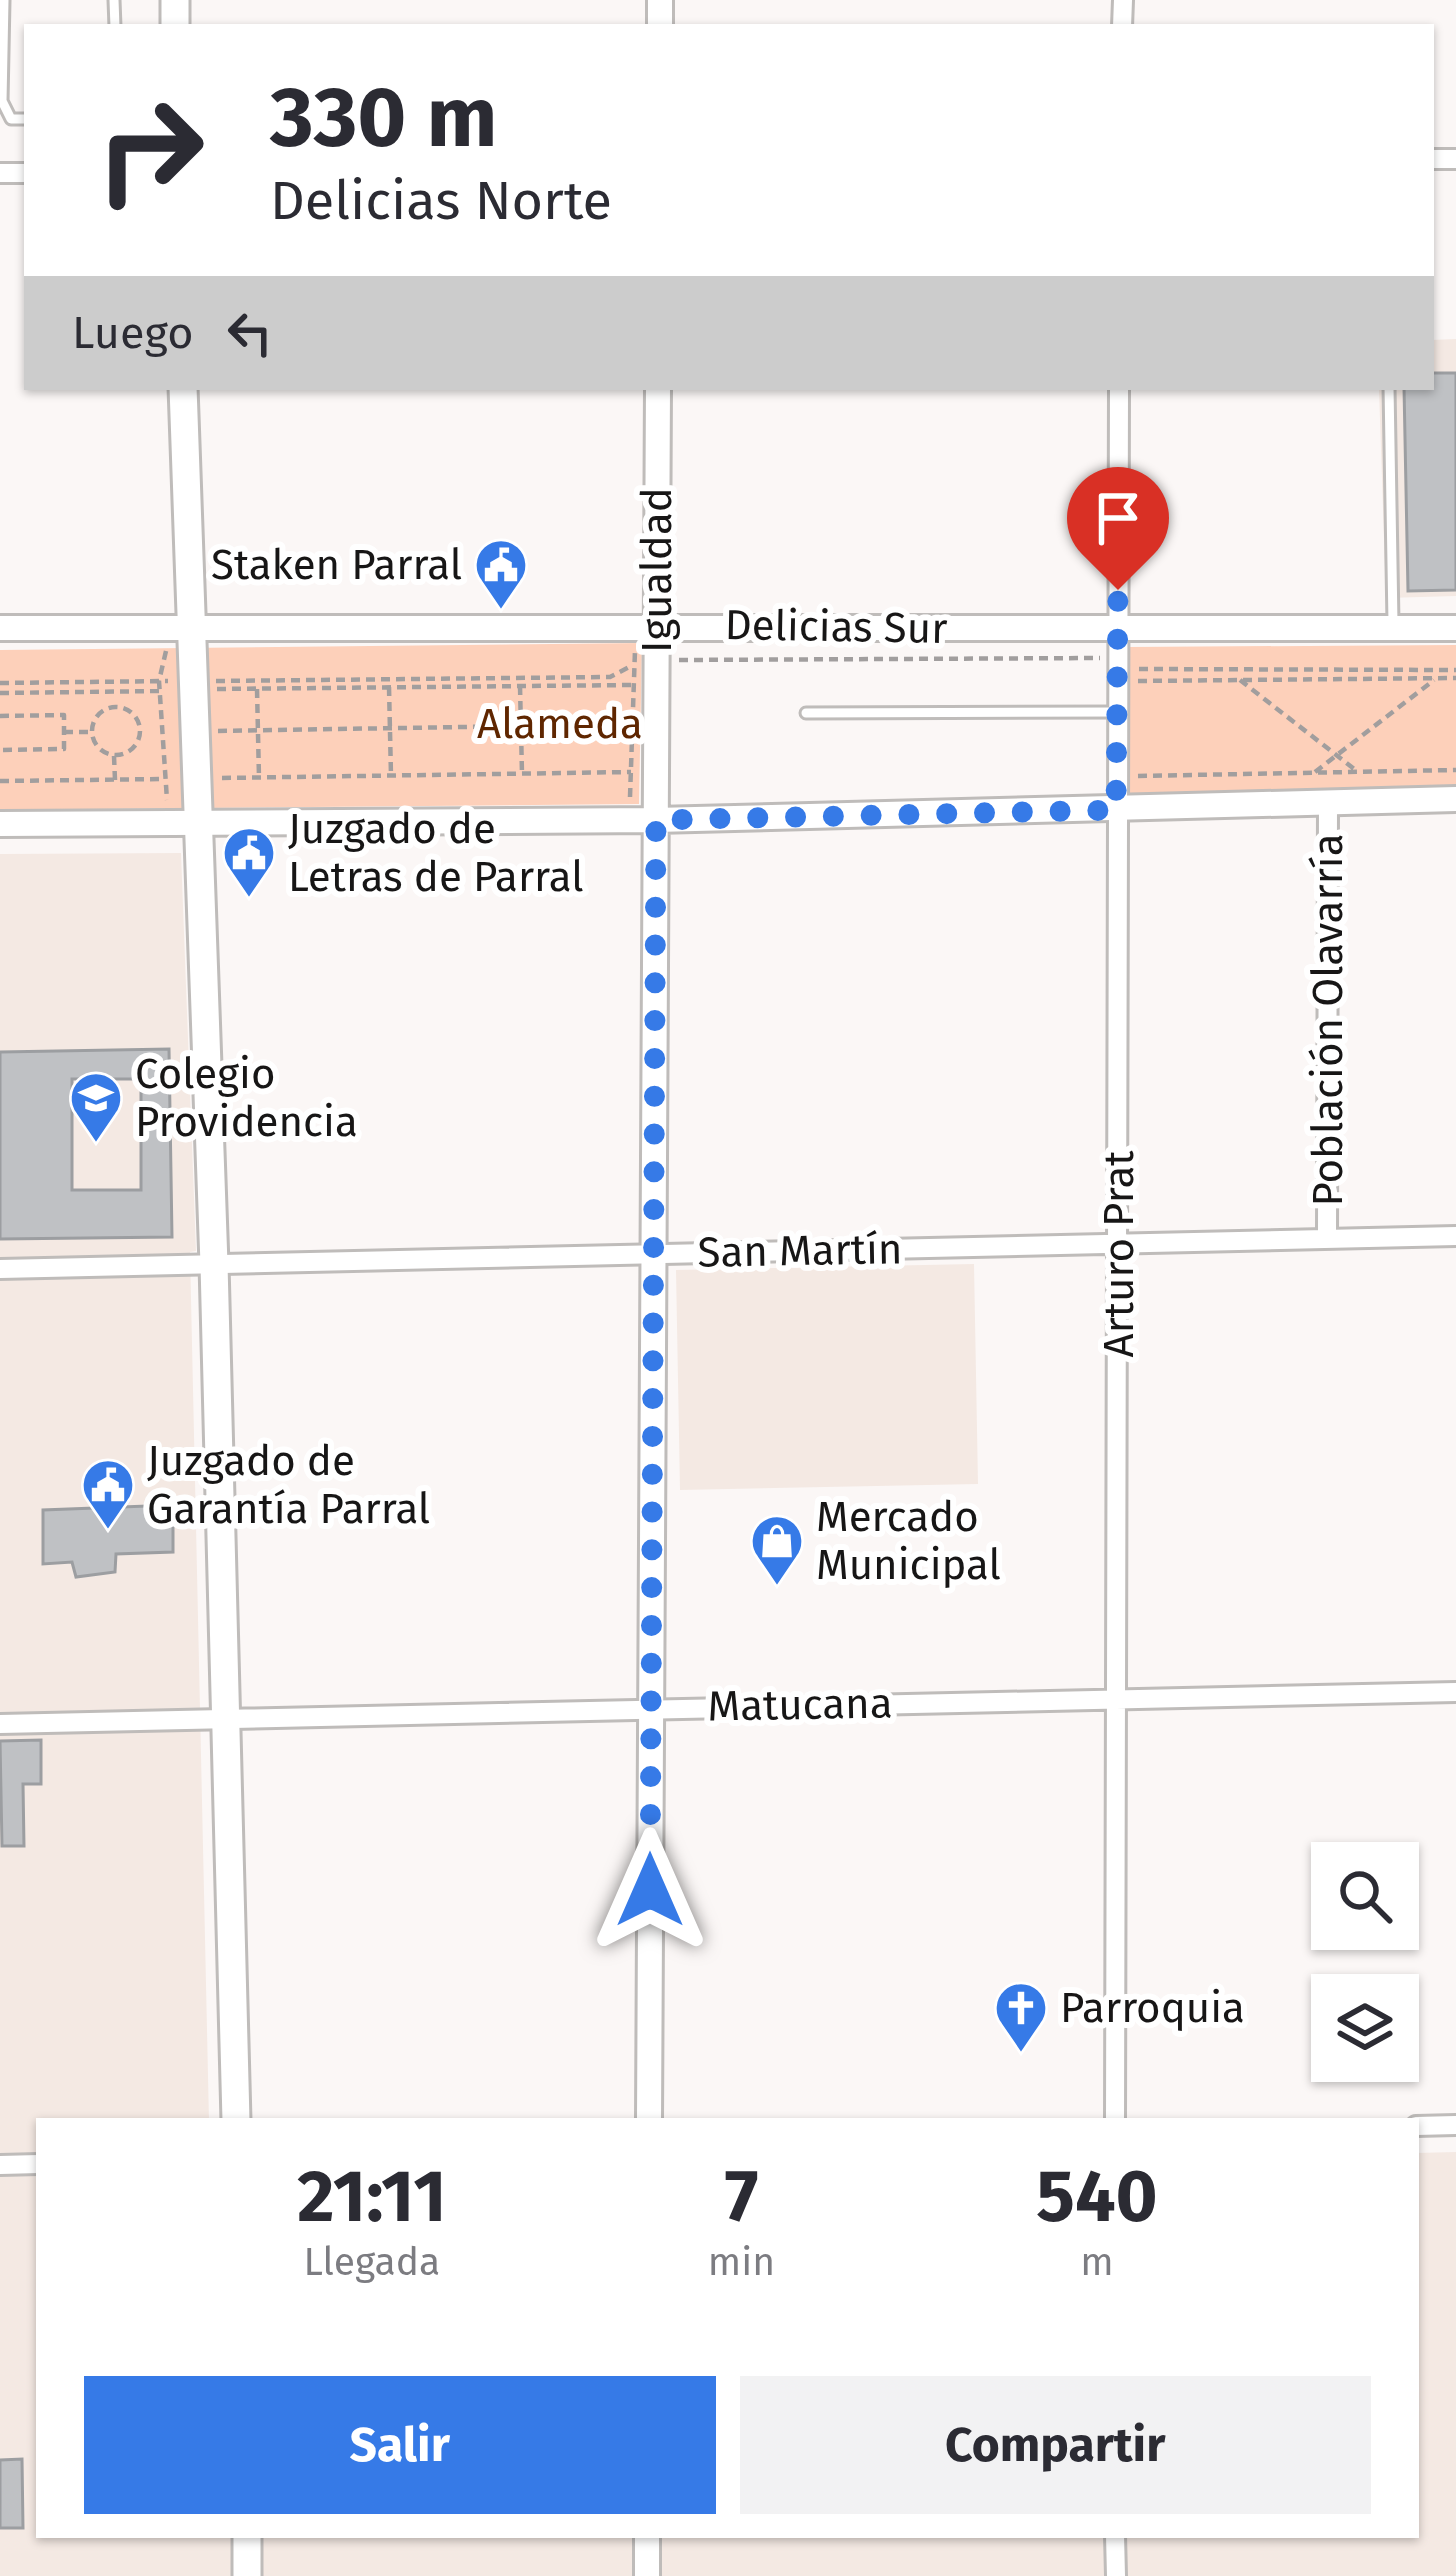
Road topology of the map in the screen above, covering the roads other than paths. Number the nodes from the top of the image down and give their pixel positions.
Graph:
1 (4, 0) edge
2 (24, 119) edge
3 (183, 390) edge
4 (658, 390) edge
5 (1119, 390) edge
6 (1389, 390) edge
7 (176, 625) junction
8 (0, 628) edge
9 (1394, 628) junction
10 (1456, 628) edge
11 (1117, 646) junction
12 (651, 650) junction
13 (1117, 712) junction
14 (806, 713) dead end
15 (1456, 800) edge
16 (1328, 803) junction
17 (1116, 810) junction
18 (643, 820) junction
19 (0, 824) edge
20 (198, 824) junction
21 (1456, 1236) edge
22 (1328, 1238) junction
23 (1120, 1244) junction
24 (654, 1254) junction
25 (214, 1264) junction
26 (0, 1269) edge
27 (1456, 1693) edge
28 (1114, 1700) junction
29 (651, 1708) junction
30 (223, 1719) junction
31 (0, 1724) edge
32 (236, 2118) edge
33 (650, 2118) edge
34 (1115, 2118) edge
35 (1456, 2125) edge
36 (1419, 2126) edge
37 (36, 2164) edge
38 (0, 2165) edge
39 (247, 2538) edge
40 (647, 2538) edge
41 (1115, 2538) edge
42 (248, 2576) edge
43 (647, 2576) edge
44 (1115, 2576) edge

1 - 2 lane
3 - 7 main road
4 - 12 street, Igualdad
5 - 11 street, Arturo Prat
6 - 9 lane
7 - 8 street, Delicias Sur
7 - 12 street, Delicias Sur
7 - 20 main road
9 - 10 street, Delicias Sur
9 - 11 street, Delicias Sur
11 - 12 street, Delicias Sur
11 - 13 street, Arturo Prat
12 - 18 street, Igualdad
13 - 14 lane
13 - 17 street, Arturo Prat
15 - 16 street
16 - 17 street
16 - 22 street, Población Olavarría
17 - 18 street
17 - 23 street, Arturo Prat
18 - 20 street
18 - 24 street, Igualdad
19 - 20 street
20 - 25 main road
21 - 22 street, San Martín
22 - 23 street, San Martín
23 - 24 street, San Martín
23 - 28 street, Arturo Prat
24 - 25 street, San Martín
24 - 29 street, Igualdad
25 - 26 street, San Martín
25 - 30 main road
27 - 28 street, Matucana
28 - 29 street, Matucana
28 - 34 street, Arturo Prat
29 - 30 street, Matucana
29 - 33 street, Igualdad
30 - 31 street, Matucana
30 - 32 main road
35 - 36 street
37 - 38 street
39 - 42 main road
40 - 43 street
41 - 44 street

